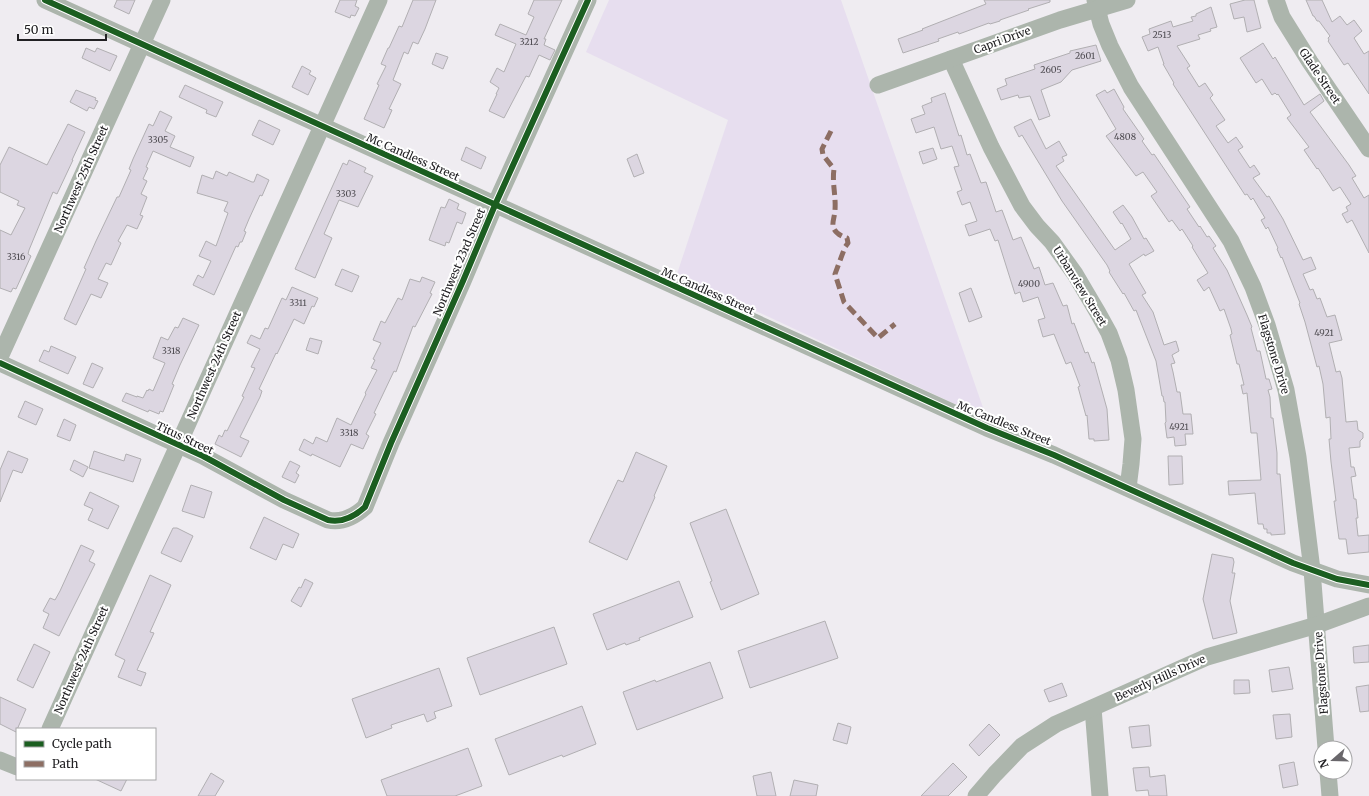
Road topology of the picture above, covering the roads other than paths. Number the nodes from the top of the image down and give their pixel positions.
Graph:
1 (45, 0) edge
2 (162, 0) edge
3 (379, 0) edge
4 (588, 0) edge
5 (1127, 0) edge
6 (1276, 0) edge
7 (1096, 4) edge
8 (142, 44) junction
9 (951, 59) junction
10 (878, 85) dead end
11 (322, 126) junction
12 (1369, 149) edge
13 (495, 205) junction
14 (0, 357) edge
15 (0, 363) edge
16 (178, 445) junction
17 (1128, 488) junction
18 (360, 511) joint
19 (1312, 570) junction
20 (1369, 585) edge
21 (1369, 606) edge
22 (1317, 625) junction
23 (1093, 708) junction
24 (50, 728) edge
25 (1325, 740) edge
26 (0, 760) edge
27 (16, 768) edge
28 (1329, 780) edge
29 (976, 796) edge
30 (1100, 796) edge
31 (1330, 796) edge

1 - 8 street, Mc Candless Street
2 - 8 street, Northwest 25th Street
3 - 11 street, Northwest 24th Street
4 - 13 street, Northwest 23rd Street
5 - 7 street, Capri Drive
6 - 12 street, Glade Street
7 - 9 street, Capri Drive
7 - 19 street, Flagstone Drive
8 - 11 street, Mc Candless Street
8 - 14 street, Northwest 25th Street
9 - 10 street, Capri Drive
9 - 17 street, Urbanview Street
11 - 13 street, Mc Candless Street
11 - 16 street, Northwest 24th Street
13 - 17 street, Mc Candless Street
13 - 18 street, Northwest 23rd Street
15 - 16 street, Titus Street
16 - 18 street, Titus Street
16 - 24 street, Northwest 24th Street
17 - 19 street, Mc Candless Street
19 - 20 street, Mc Candless Street
19 - 22 street, Flagstone Drive
21 - 22 street, Beverly Hills Drive
22 - 23 street, Beverly Hills Drive
22 - 25 street, Flagstone Drive
23 - 29 street, Beverly Hills Drive
23 - 30 street
26 - 27 street
28 - 31 street

